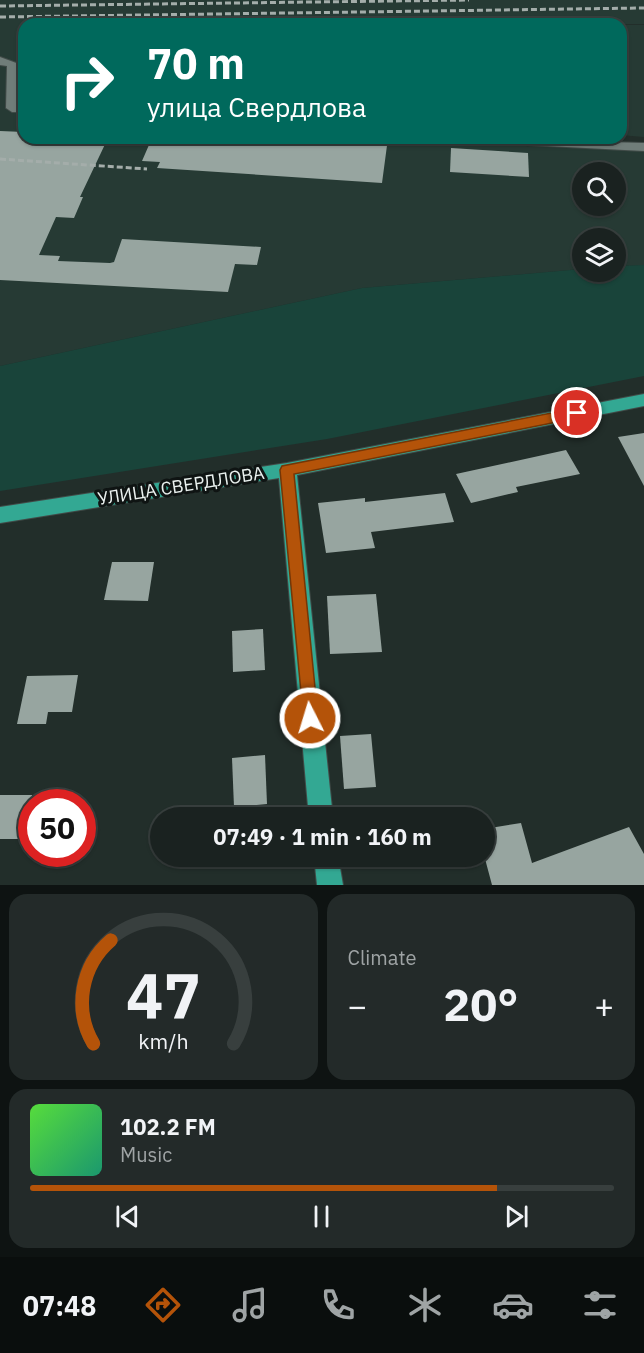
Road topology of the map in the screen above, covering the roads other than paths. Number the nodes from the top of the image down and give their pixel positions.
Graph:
1 (0, 61) edge
2 (18, 108) edge
3 (562, 144) edge
4 (644, 147) edge
5 (644, 400) edge
6 (287, 470) junction
7 (0, 515) edge
8 (320, 807) edge
9 (328, 867) edge
10 (330, 885) edge

1 - 2 street
3 - 4 street
5 - 6 main road, УЛИЦА СВЕРДЛОВА
6 - 7 main road, УЛИЦА СВЕРДЛОВА
6 - 8 main road
9 - 10 main road

